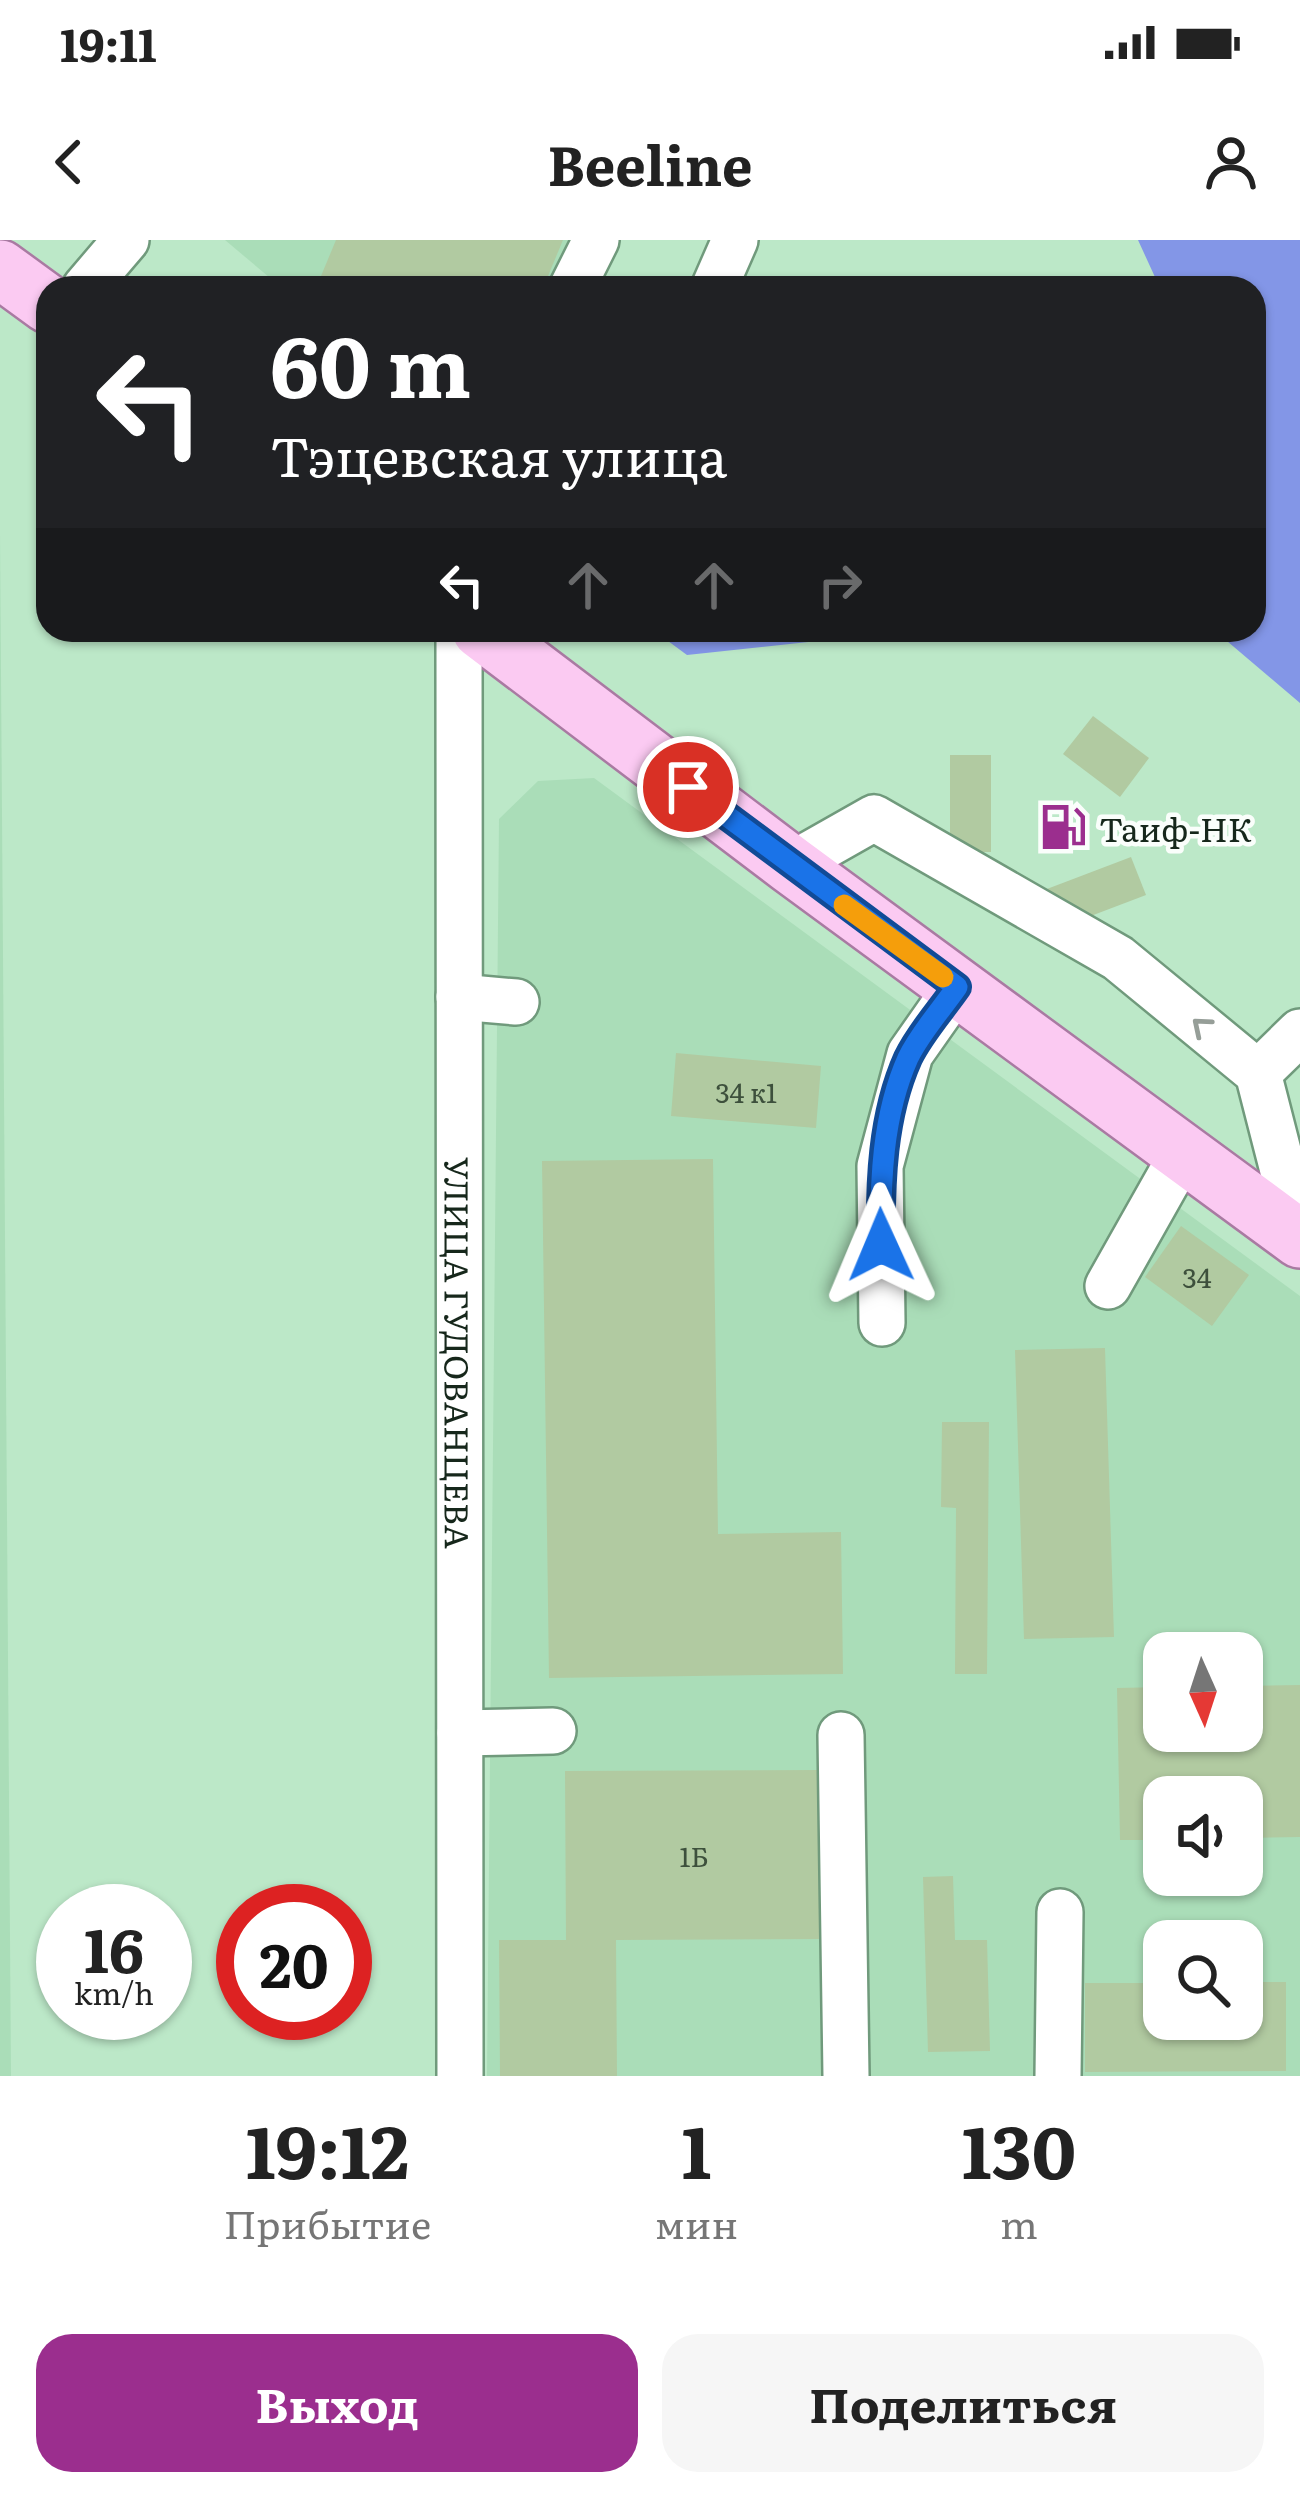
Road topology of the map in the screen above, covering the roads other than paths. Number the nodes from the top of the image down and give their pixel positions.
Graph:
1 (126, 240) edge
2 (596, 240) edge
3 (735, 240) edge
4 (0, 268) edge
5 (95, 276) edge
6 (578, 276) edge
7 (719, 276) edge
8 (36, 295) edge
9 (459, 642) edge
10 (498, 642) edge
11 (791, 866) junction
12 (957, 987) junction
13 (459, 998) junction
14 (517, 1002) dead end
15 (1300, 1032) edge
16 (1258, 1073) junction
17 (1183, 1154) junction
18 (1300, 1238) edge
19 (1108, 1286) dead end
20 (882, 1324) dead end
21 (553, 1731) dead end
22 (460, 1733) junction
23 (841, 1735) dead end
24 (1060, 1912) dead end
25 (460, 2076) edge
26 (846, 2076) edge
27 (1058, 2076) edge

1 - 5 street
2 - 6 street
3 - 7 street
4 - 8 main road
9 - 13 street, УЛИЦА ГУДОВАНЦЕВА
10 - 11 main road
11 - 12 main road
16 -> 11 street
12 - 17 main road
12 - 20 street
13 - 14 street
13 - 22 street, УЛИЦА ГУДОВАНЦЕВА
15 - 16 street
16 - 18 street
17 - 18 main road
17 - 19 street
21 - 22 street
22 - 25 street, УЛИЦА ГУДОВАНЦЕВА
23 - 26 street
24 - 27 street

